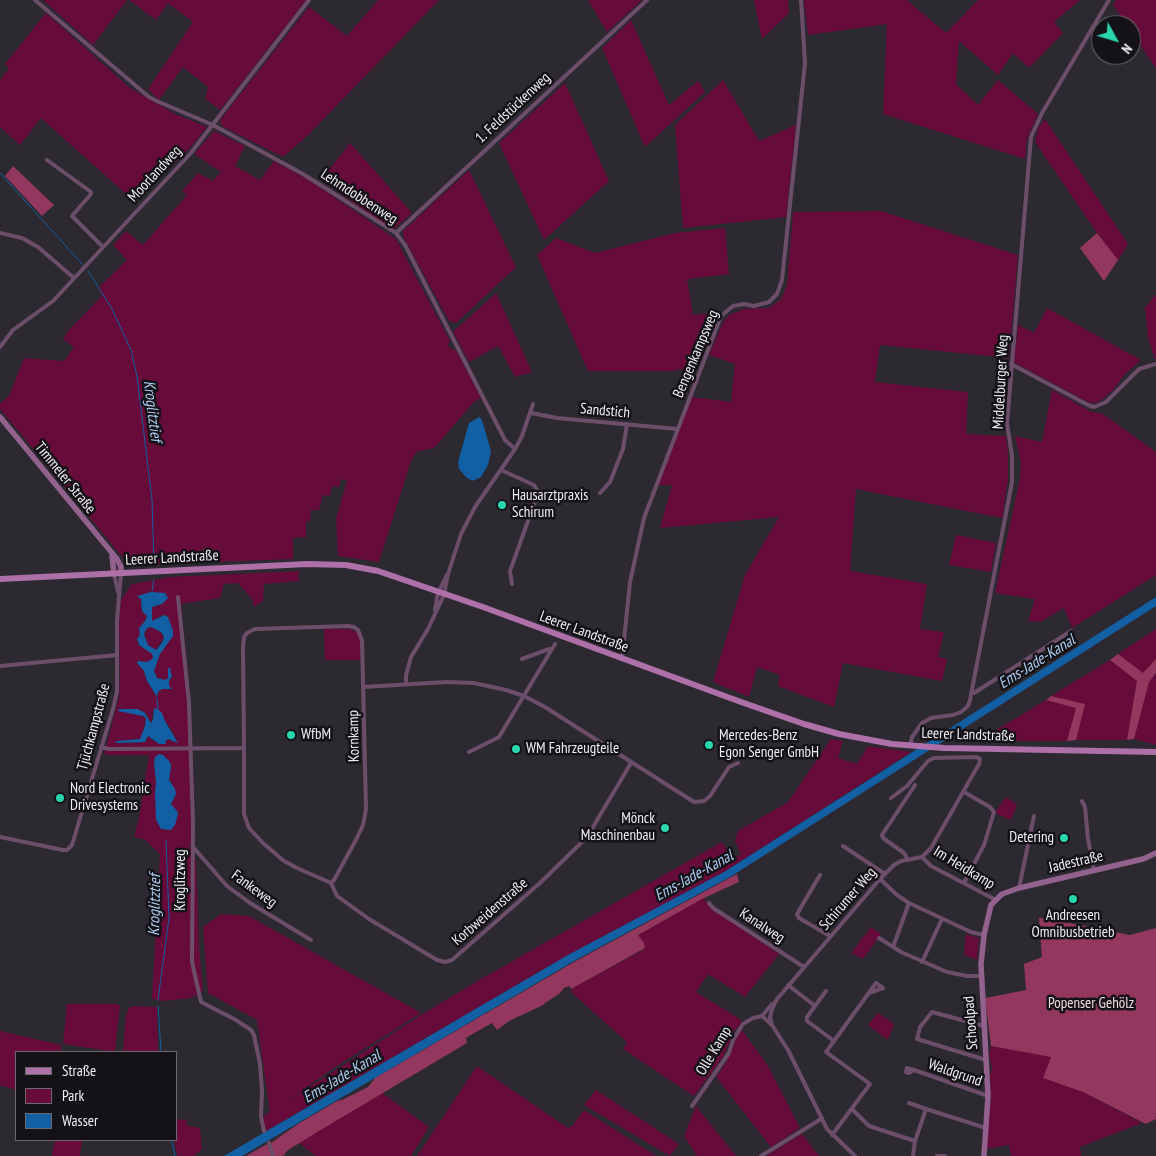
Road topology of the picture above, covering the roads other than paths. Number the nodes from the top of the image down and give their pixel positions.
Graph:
1 (35, 0) edge
2 (309, 0) edge
3 (647, 0) edge
4 (801, 0) edge
5 (1109, 0) edge
6 (212, 125) junction
7 (47, 160) dead end
8 (0, 232) edge
9 (396, 233) junction
10 (103, 247) junction
11 (74, 278) junction
12 (0, 347) edge
13 (1011, 364) junction
14 (1156, 364) edge
15 (533, 404) dead end
16 (531, 413) junction
17 (0, 417) edge
18 (627, 424) junction
19 (678, 429) junction
20 (515, 449) junction
21 (501, 470) junction
22 (600, 493) dead end
23 (118, 574) junction
24 (0, 580) edge
25 (512, 584) dead end
26 (119, 594) junction
27 (441, 594) junction
28 (178, 597) dead end
29 (1071, 631) dead end
30 (555, 644) dead end
31 (551, 651) junction
32 (117, 655) junction
33 (522, 659) dead end
34 (622, 659) junction
35 (0, 666) edge
36 (406, 684) junction
37 (364, 687) junction
38 (972, 693) junction
39 (524, 696) junction
40 (911, 746) junction
41 (101, 747) junction
42 (244, 748) junction
43 (190, 749) junction
44 (469, 752) dead end
45 (1156, 752) edge
46 (631, 763) junction
47 (738, 763) dead end
48 (915, 785) dead end
49 (964, 792) junction
50 (891, 798) dead end
51 (1082, 801) dead end
52 (1034, 816) dead end
53 (0, 837) edge
54 (843, 846) dead end
55 (193, 847) junction
56 (1156, 853) edge
57 (922, 857) junction
58 (908, 860) junction
59 (1094, 870) junction
60 (885, 874) junction
61 (820, 875) dead end
62 (880, 879) junction
63 (331, 883) junction
64 (964, 883) junction
65 (1019, 888) junction
66 (994, 900) junction
67 (709, 903) dead end
68 (908, 903) junction
69 (942, 919) junction
70 (984, 935) junction
71 (830, 936) junction
72 (879, 938) dead end
73 (311, 940) dead end
74 (893, 947) junction
75 (922, 962) junction
76 (804, 967) junction
77 (981, 976) junction
78 (788, 986) junction
79 (826, 991) dead end
80 (868, 993) dead end
81 (777, 999) junction
82 (815, 1006) junction
83 (762, 1016) junction
84 (772, 1025) junction
85 (984, 1026) junction
86 (834, 1041) junction
87 (986, 1060) junction
88 (914, 1070) dead end
89 (988, 1096) junction
90 (909, 1103) dead end
91 (692, 1106) dead end
92 (926, 1109) junction
93 (852, 1110) junction
94 (821, 1119) junction
95 (986, 1128) junction
96 (264, 1131) dead end
97 (832, 1136) junction
98 (916, 1141) junction
99 (269, 1143) dead end
100 (273, 1156) edge
101 (761, 1156) edge
102 (855, 1156) edge
103 (913, 1156) edge
104 (937, 1156) edge
105 (945, 1156) edge
106 (984, 1156) edge

1 - 6 street, Lehmdobbenweg
2 - 6 street, Moorlandweg
3 - 9 street, 1. Feldstückenweg
4 - 19 street, Bengenkampsweg
5 - 13 street, Middelburger Weg
6 - 9 street, Lehmdobbenweg
6 - 10 street, Moorlandweg
7 - 10 street
8 - 11 street
9 - 20 street, Lehmdobbenweg
10 - 11 street, Moorlandweg
11 - 12 street, Moorlandweg
13 - 14 street
13 - 38 street, Middelburger Weg
15 - 16 street
16 - 18 street, Sandstich
16 - 20 street
17 - 23 street, Timmeler Straße
18 - 19 street, Sandstich
18 - 22 street
19 - 34 street, Bengenkampsweg
20 - 21 street
21 - 25 street
21 - 27 street
23 - 24 main road, Leerer Landstraße
23 - 26 street, Tjüchkampstraße
23 - 26 street, Tjüchkampstraße
23 - 27 main road, Leerer Landstraße
26 - 32 street, Tjüchkampstraße
27 - 34 main road, Leerer Landstraße
27 - 36 street
28 - 43 street, Kroglitzweg
29 - 38 street
30 - 31 street
31 - 33 street
31 - 39 street
32 - 35 street
32 - 41 street, Tjüchkampstraße
34 - 40 main road, Leerer Landstraße
36 - 37 street
36 - 39 street
37 - 42 street, Kornkamp
37 - 63 street, Kornkamp
38 - 40 street, Middelburger Weg
39 - 44 street
39 - 46 street
40 - 45 main road, Leerer Landstraße
41 - 43 street
41 - 53 street, Tjüchkampstraße
42 - 43 street
42 - 63 street, Kornkamp
43 - 55 street, Kroglitzweg
46 - 47 street
46 - 63 street, Korbweidenstraße
48 - 58 street
49 - 50 street
49 - 57 street
49 - 64 street
51 - 59 street
52 - 65 street
54 - 60 street
55 - 73 street, Fankeweg
55 - 96 street, Kroglitzweg
56 - 59 street, Jadestraße
57 - 58 street, Schirumer Weg
57 - 64 street, Im Heidkamp
58 - 60 street, Schirumer Weg
59 - 65 street, Jadestraße
60 - 62 street, Schirumer Weg
61 - 71 street
62 - 68 street
62 - 71 street, Schirumer Weg
64 - 66 street, Im Heidkamp
65 - 66 street, Jadestraße
66 - 70 street, Schoolpad
67 - 76 street, Kanalweg
68 - 69 street
68 - 74 street
69 - 70 street
69 - 75 street
70 - 77 street, Schoolpad
71 - 76 street, Schirumer Weg
72 - 74 street
74 - 75 street
75 - 77 street
76 - 78 street, Schirumer Weg
77 - 85 street, Schoolpad
78 - 81 street, Schirumer Weg
78 - 82 street
79 - 82 street
80 - 86 street
81 - 83 street, Olle Kamp
81 - 84 street, Schirumer Weg
82 - 86 street
83 - 84 street
83 - 91 street, Olle Kamp
84 - 94 street
85 - 87 street, Schoolpad
85 - 87 street
86 - 93 street
87 - 89 street, Schoolpad
88 - 89 street, Waldgrund
89 - 95 street, Schoolpad
90 - 92 street
92 - 95 street
92 - 98 street
93 - 97 street
93 - 98 street
94 - 97 street
94 - 101 street
95 - 106 street, Schoolpad
97 - 102 street
98 - 103 street
99 - 100 street
104 - 105 street

